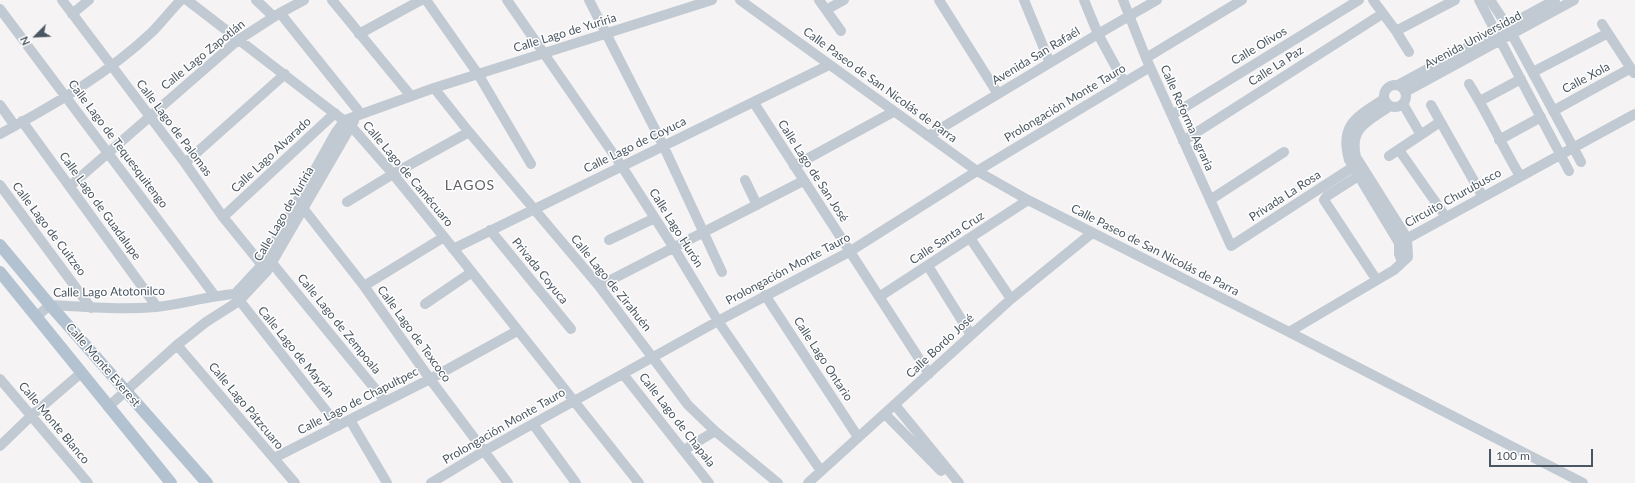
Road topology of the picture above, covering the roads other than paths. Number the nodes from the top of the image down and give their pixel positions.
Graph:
1 (62, 0) edge
2 (89, 0) edge
3 (181, 0) edge
4 (187, 0) edge
5 (256, 0) edge
6 (304, 0) edge
7 (332, 0) edge
8 (421, 0) edge
9 (426, 0) edge
10 (507, 0) edge
11 (590, 0) edge
12 (712, 0) edge
13 (740, 0) edge
14 (819, 0) edge
15 (844, 0) edge
16 (939, 0) edge
17 (1024, 0) edge
18 (1084, 0) edge
19 (1123, 0) edge
20 (1157, 0) edge
21 (1242, 0) edge
22 (1359, 0) edge
23 (1372, 0) edge
24 (1455, 0) edge
25 (1479, 0) edge
26 (1490, 0) edge
27 (1555, 0) edge
28 (1574, 0) edge
29 (0, 8) edge
30 (826, 10) junction
31 (72, 14) junction
32 (1382, 14) junction
33 (277, 15) junction
34 (1130, 16) junction
35 (1602, 24) dead end
36 (1510, 30) junction
37 (841, 31) dead end
38 (1396, 31) junction
39 (1608, 33) junction
40 (358, 34) junction
41 (607, 34) junction
42 (1098, 34) junction
43 (1499, 36) junction
44 (238, 40) junction
45 (1409, 52) dead end
46 (543, 53) junction
47 (1148, 62) junction
48 (1050, 63) junction
49 (829, 65) junction
50 (111, 66) junction
51 (1633, 71) edge
52 (1533, 72) junction
53 (285, 74) junction
54 (478, 74) junction
55 (1521, 79) junction
56 (1124, 82) junction
57 (1469, 84) dead end
58 (434, 88) junction
59 (1402, 88) junction
60 (998, 94) junction
61 (66, 96) junction
62 (411, 96) junction
63 (1480, 101) junction
64 (754, 103) junction
65 (1387, 103) junction
66 (1403, 104) junction
67 (0, 105) edge
68 (1431, 105) dead end
69 (1553, 110) junction
70 (893, 112) junction
71 (336, 113) junction
72 (1635, 114) edge
73 (359, 115) junction
74 (1172, 115) junction
75 (150, 117) junction
76 (1542, 117) junction
77 (1440, 122) junction
78 (348, 123) junction
79 (19, 124) junction
80 (469, 132) junction
81 (0, 134) edge
82 (1421, 135) junction
83 (928, 136) junction
84 (1499, 140) junction
85 (1183, 141) junction
86 (663, 145) junction
87 (1574, 148) junction
88 (1399, 150) junction
89 (109, 152) junction
90 (1284, 152) dead end
91 (1562, 154) junction
92 (1389, 156) dead end
93 (1581, 162) dead end
94 (185, 163) junction
95 (531, 164) dead end
96 (621, 165) junction
97 (794, 166) junction
98 (1353, 167) junction
99 (977, 171) junction
100 (1570, 171) dead end
101 (393, 174) junction
102 (1362, 174) junction
103 (1520, 176) junction
104 (745, 180) dead end
105 (803, 181) junction
106 (0, 185) edge
107 (70, 186) junction
108 (1483, 197) junction
109 (1028, 200) junction
110 (1210, 200) junction
111 (347, 202) dead end
112 (757, 204) junction
113 (299, 206) junction
114 (534, 210) junction
115 (223, 217) junction
116 (1446, 217) junction
117 (655, 218) junction
118 (490, 230) junction
119 (704, 233) junction
120 (1092, 233) junction
121 (444, 237) junction
122 (970, 238) junction
123 (609, 240) dead end
124 (1403, 240) junction
125 (0, 246) edge
126 (1230, 246) joint
127 (674, 248) junction
128 (453, 249) junction
129 (849, 252) junction
130 (267, 266) junction
131 (928, 266) junction
132 (0, 272) edge
133 (472, 272) junction
134 (722, 272) dead end
135 (1376, 279) junction
136 (364, 286) junction
137 (599, 286) junction
138 (765, 295) junction
139 (215, 296) junction
140 (879, 297) junction
141 (237, 298) junction
142 (1011, 299) junction
143 (424, 304) dead end
144 (50, 305) junction
145 (157, 307) junction
146 (91, 308) junction
147 (36, 317) junction
148 (718, 321) junction
149 (570, 329) dead end
150 (517, 331) junction
151 (1289, 332) junction
152 (971, 335) junction
153 (177, 345) junction
154 (653, 357) junction
155 (81, 373) junction
156 (623, 374) junction
157 (929, 374) junction
158 (0, 379) edge
159 (430, 379) junction
160 (126, 391) junction
161 (385, 401) junction
162 (575, 401) junction
163 (894, 405) junction
164 (108, 406) junction
165 (885, 414) junction
166 (31, 416) junction
167 (350, 420) junction
168 (533, 424) junction
169 (338, 426) junction
170 (715, 431) junction
171 (858, 438) junction
172 (0, 446) edge
173 (684, 450) junction
174 (484, 451) junction
175 (274, 458) junction
176 (821, 471) junction
177 (88, 483) edge
178 (171, 483) edge
179 (207, 483) edge
180 (295, 483) edge
181 (387, 483) edge
182 (431, 483) edge
183 (508, 483) edge
184 (576, 483) edge
185 (639, 483) edge
186 (710, 483) edge
187 (778, 483) edge
188 (808, 483) edge
189 (958, 483) edge
190 (1583, 483) edge

1 - 31 street, Calle Lago de Palomas
2 - 31 street
3 - 50 street
4 - 44 street, Calle Lago de Camécuaro
5 - 33 street
6 - 33 street, Calle Lago Zapotlán
7 - 40 street
8 - 40 street
9 - 54 street
10 - 46 street, Calle Lago Hurón
11 - 41 street
12 - 41 street, Calle Lago de Yuriria
13 - 49 street, Calle Paseo de San Nicolás de Parra
14 - 30 street
15 - 30 street
16 - 60 street
17 - 48 street
18 - 42 street
19 - 34 street, Calle Reforma Agraria
20 - 34 street, Avenida San Rafaél
21 - 47 street, Prolongación Monte Tauro
22 - 74 street, Calle Olivos
23 - 32 street
24 - 38 street
25 - 43 street
26 - 36 street
27 - 36 street, Avenida Universidad
28 - 36 street, Avenida Universidad
29 - 61 street, Calle Lago de Tequesquitengo
30 - 37 street
31 - 50 street, Calle Lago de Palomas
32 - 38 street
32 - 85 street, Calle La Paz
33 - 44 street, Calle Lago Zapotlán
33 - 73 street
34 - 42 street, Avenida San Rafaél
34 - 47 street, Calle Reforma Agraria
35 - 39 street
36 - 43 street, Avenida Universidad
36 - 52 street
38 - 45 street
39 - 51 street
39 - 52 street
40 - 62 street
41 - 46 street, Calle Lago de Yuriria
41 - 86 street
42 - 48 street, Avenida San Rafaél
42 - 56 street
43 - 55 street
43 - 59 street, Avenida Universidad
44 - 53 street, Calle Lago de Camécuaro
44 - 75 street, Calle Lago Zapotlán
46 - 54 street, Calle Lago de Yuriria
46 - 96 street, Calle Lago Hurón
47 - 56 street, Prolongación Monte Tauro
47 - 74 street, Calle Reforma Agraria
48 - 60 street, Avenida San Rafaél
49 - 64 street, Calle Lago de Coyuca
49 - 70 street, Calle Paseo de San Nicolás de Parra
50 - 61 street
50 - 75 street, Calle Lago de Palomas
51 - 69 street, Calle Xola
52 - 69 street
53 - 71 street, Calle Lago de Camécuaro
53 - 94 street
54 - 58 street, Calle Lago de Yuriria
54 - 95 street
55 - 63 street
55 - 76 street
56 - 99 street, Prolongación Monte Tauro
57 - 63 street, Circuito Churubusco
58 - 62 street, Calle Lago de Yuriria
58 - 80 street, Calle Lago de Zirahuén
59 - 65 street
59 - 66 street
60 - 83 street, Avenida San Rafaél
61 - 79 street
61 - 89 street, Calle Lago de Tequesquitengo
62 - 73 street, Calle Lago de Yuriria
63 - 84 street, Circuito Churubusco
64 - 86 street, Calle Lago de Coyuca
64 - 97 street, Calle Lago de San José
65 - 66 street
65 - 98 street
65 - 102 street
66 - 82 street
67 - 79 street, Calle Lago de Guadalupe
68 - 77 street
69 - 87 street
70 - 83 street, Calle Paseo de San Nicolás de Parra
70 - 97 street
71 - 78 street, Calle Lago de Camécuaro
71 - 115 street, Calle Lago Alvarado
72 - 87 street, Circuito Churubusco
73 - 78 street, Calle Lago de Yuriria
74 - 85 street, Calle Reforma Agraria
75 - 89 street, Calle Lago Zapotlán
75 - 94 street, Calle Lago de Palomas
76 - 84 street
76 - 91 street
77 - 82 street
77 - 108 street
78 - 101 street, Calle Lago de Camécuaro
78 - 113 street, Calle Lago de Yuriria
79 - 81 street
79 - 107 street, Calle Lago de Guadalupe
80 - 101 street
80 - 114 street, Calle Lago de Zirahuén
82 - 88 street
83 - 99 street, Calle Paseo de San Nicolás de Parra
84 - 103 street, Circuito Churubusco
85 - 110 street, Calle Reforma Agraria
86 - 96 street, Calle Lago de Coyuca
86 - 119 street
87 - 91 street, Circuito Churubusco
87 - 93 street
88 - 92 street
88 - 116 street
89 - 107 street, Calle Lago Zapotlán
89 - 139 street, Calle Lago de Tequesquitengo
90 - 110 street
91 - 100 street
91 - 103 street, Circuito Churubusco
94 - 115 street, Calle Lago de Palomas
96 - 114 street, Calle Lago de Coyuca
96 - 117 street, Calle Lago Hurón
97 - 105 street, Calle Lago de San José
98 - 102 street
98 - 126 street, Privada La Rosa
99 - 109 street, Calle Paseo de San Nicolás de Parra
99 - 129 street, Prolongación Monte Tauro
101 - 111 street
101 - 121 street, Calle Lago de Camécuaro
102 - 124 street
102 - 135 street
103 - 108 street, Circuito Churubusco
104 - 112 street
105 - 112 street
105 - 129 street, Calle Lago de San José
106 - 146 street, Calle Lago de Cuitzeo
107 - 145 street, Calle Lago de Guadalupe
108 - 116 street, Circuito Churubusco
109 - 120 street, Calle Paseo de San Nicolás de Parra
109 - 122 street, Calle Santa Cruz
110 - 126 street, Calle Reforma Agraria
112 - 119 street
113 - 130 street, Calle Lago de Yuriria
113 - 136 street, Calle Lago de Texcoco
114 - 118 street, Calle Lago de Coyuca
114 - 137 street, Calle Lago de Zirahuén
115 - 130 street, Calle Lago de Palomas
116 - 124 street, Circuito Churubusco
117 - 123 street
117 - 127 street, Calle Lago Hurón
118 - 128 street, Calle Lago de Coyuca
118 - 149 street, Privada Coyuca
119 - 127 street
119 - 134 street
120 - 142 street, Calle Bordo José
120 - 151 street, Calle Paseo de San Nicolás de Parra
121 - 128 street, Calle Lago de Camécuaro
121 - 136 street
122 - 131 street, Calle Santa Cruz
122 - 142 street
124 - 135 street
125 - 144 main road, Calle Monte Everest
127 - 137 street
127 - 148 street, Calle Lago Hurón
128 - 133 street, Calle Lago de Camécuaro
129 - 138 street, Prolongación Monte Tauro
129 - 140 street, Calle Lago de San José
130 - 141 street, Calle Lago de Yuriria
130 - 161 street, Calle Lago de Zempoala
131 - 140 street, Calle Santa Cruz
131 - 152 street
132 - 147 main road, Calle Monte Everest
133 - 143 street
133 - 150 street, Calle Lago de Camécuaro
135 - 151 street
136 - 159 street, Calle Lago de Texcoco
137 - 154 street, Calle Lago de Zirahuén
138 - 148 street, Prolongación Monte Tauro
138 - 171 street, Calle Lago Ontario
139 - 141 street, Calle Lago Atotonilco
139 - 145 street, Calle Lago Atotonilco
140 - 157 street, Calle Lago de San José
141 - 153 street, Calle Lago de Yuriria
141 - 169 street, Calle Lago de Mayrán
142 - 152 street, Calle Bordo José
144 - 146 street, Calle Lago Atotonilco
144 - 147 street, Calle Lago Atotonilco
144 - 160 main road, Calle Monte Everest
145 - 146 street, Calle Lago Atotonilco
147 - 155 main road, Calle Monte Everest
148 - 154 street, Prolongación Monte Tauro
148 - 176 street, Calle Lago Hurón
150 - 159 street, Calle Lago de Chapultpec
150 - 162 street, Calle Lago de Camécuaro
151 - 190 street, Calle Paseo de San Nicolás de Parra
152 - 157 street, Calle Bordo José
153 - 160 street, Calle Lago de Yuriria
153 - 175 street, Calle Lago Pátzcuaro
154 - 156 street, Prolongación Monte Tauro
154 - 170 street, Calle Lago de Zirahuén
155 - 164 main road, Calle Monte Everest
155 - 166 street
156 - 162 street, Prolongación Monte Tauro
156 - 173 street, Calle Lago de Chapala
157 - 163 street, Calle Bordo José
158 - 166 street, Calle Monte Blanco
159 - 161 street, Calle Lago de Chapultpec
159 - 174 street, Calle Lago de Texcoco
160 - 164 street, Calle Lago de Yuriria
160 - 179 main road, Calle Monte Everest
161 - 167 street, Calle Lago de Chapultpec
162 - 168 street, Prolongación Monte Tauro
162 - 185 street, Calle Lago de Camécuaro
163 - 165 street, Calle Bordo José
163 - 189 street
164 - 178 main road, Calle Monte Everest
165 - 171 street, Calle Bordo José
165 - 189 street
166 - 172 street
166 - 177 street, Calle Monte Blanco
167 - 169 street, Calle Lago de Chapultpec
167 - 181 street
168 - 174 street, Prolongación Monte Tauro
168 - 184 street
169 - 175 street, Calle Lago de Chapultpec
170 - 173 street
170 - 187 street, Calle Lago de Zirahuén
171 - 176 street, Calle Bordo José
173 - 186 street, Calle Lago de Chapala
174 - 182 street, Prolongación Monte Tauro
174 - 183 street, Calle Lago de Texcoco
175 - 180 street, Calle Lago Pátzcuaro
176 - 188 street, Calle Bordo José

